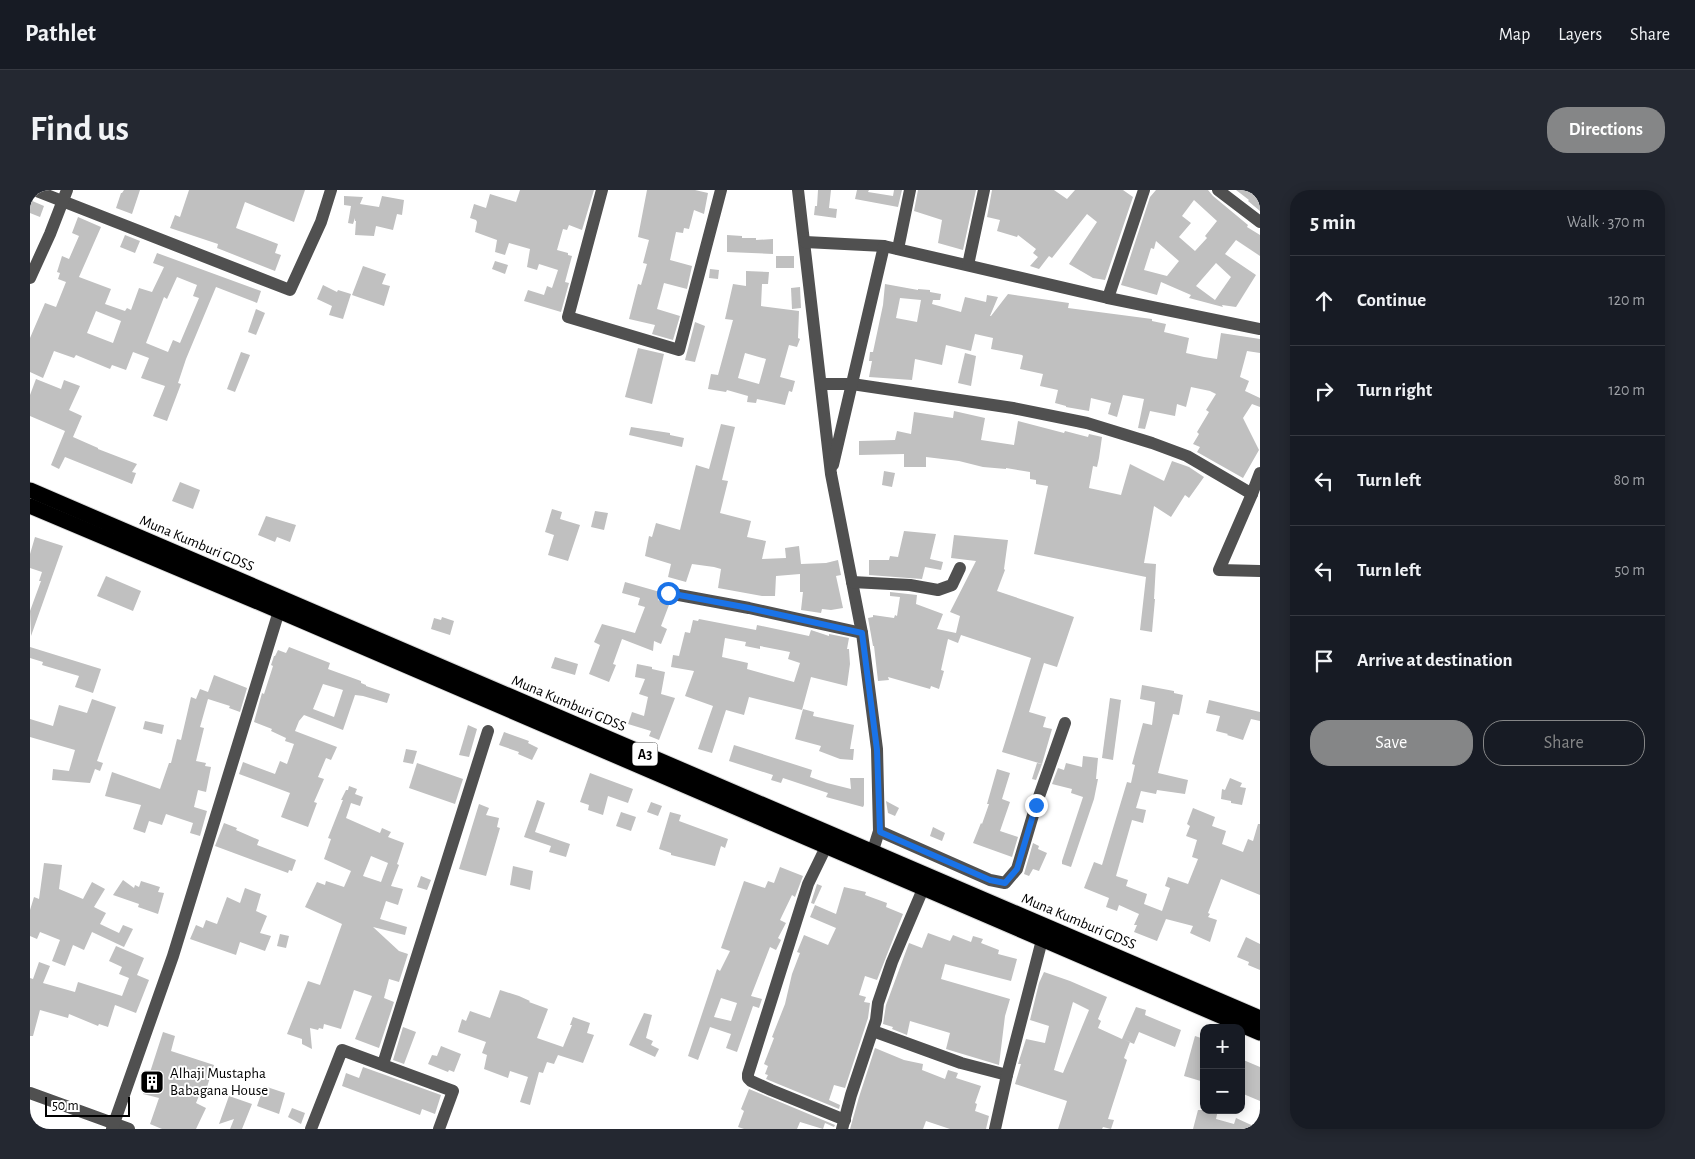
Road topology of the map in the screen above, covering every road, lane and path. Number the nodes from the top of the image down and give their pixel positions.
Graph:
1 (34, 190) edge
2 (331, 190) edge
3 (602, 190) edge
4 (721, 190) edge
5 (798, 190) edge
6 (910, 190) edge
7 (984, 190) edge
8 (1144, 190) edge
9 (1218, 190) edge
10 (64, 196) edge
11 (1260, 222) edge
12 (805, 242) junction
13 (884, 246) junction
14 (898, 249) junction
15 (968, 265) junction
16 (30, 278) edge
17 (1108, 298) junction
18 (1260, 329) edge
19 (821, 384) junction
20 (852, 384) junction
21 (1260, 473) edge
22 (831, 474) junction
23 (30, 490) edge
24 (1252, 494) junction
25 (30, 506) edge
26 (960, 568) dead end
27 (1260, 571) edge
28 (852, 582) junction
29 (668, 593) dead end
30 (279, 612) junction
31 (862, 633) junction
32 (1065, 723) dead end
33 (488, 731) dead end
34 (880, 832) junction
35 (826, 847) junction
36 (871, 858) junction
37 (923, 889) junction
38 (1042, 940) junction
39 (1260, 1018) edge
40 (872, 1031) junction
41 (1260, 1033) edge
42 (383, 1064) junction
43 (1007, 1075) junction
44 (30, 1093) edge
45 (843, 1124) edge
46 (113, 1126) edge
47 (129, 1129) edge
48 (311, 1129) edge
49 (439, 1129) edge
50 (995, 1129) edge

1 - 10 street
2 - 10 street
3 - 4 street
5 - 12 street
6 - 14 street
7 - 15 street
8 - 17 street
9 - 11 street
10 - 16 street
12 - 13 street
12 - 19 street
13 - 14 street
13 - 20 street
14 - 15 street
15 - 17 street
17 - 18 street
19 - 20 street
19 - 22 street
20 - 22 street
20 - 24 street
21 - 24 street
22 - 28 street
23 - 36 highway, Muna Kumburi GDSS / A3
24 - 27 street
25 - 30 highway, Muna Kumburi GDSS / A3
26 - 28 street
28 - 31 street
29 - 31 street
30 - 35 highway, Muna Kumburi GDSS / A3
30 - 46 street
31 - 34 street
32 - 34 street
33 - 42 street
34 - 36 street
35 - 36 highway, Muna Kumburi GDSS / A3
35 - 45 street
36 - 37 highway, Muna Kumburi GDSS / A3
36 - 39 highway, Muna Kumburi GDSS / A3
37 - 38 highway, Muna Kumburi GDSS / A3
37 - 40 street
38 - 41 highway, Muna Kumburi GDSS / A3
38 - 43 street
40 - 43 street
40 - 45 street
42 - 48 street
42 - 49 street
43 - 50 street
44 - 46 street
46 - 47 street

